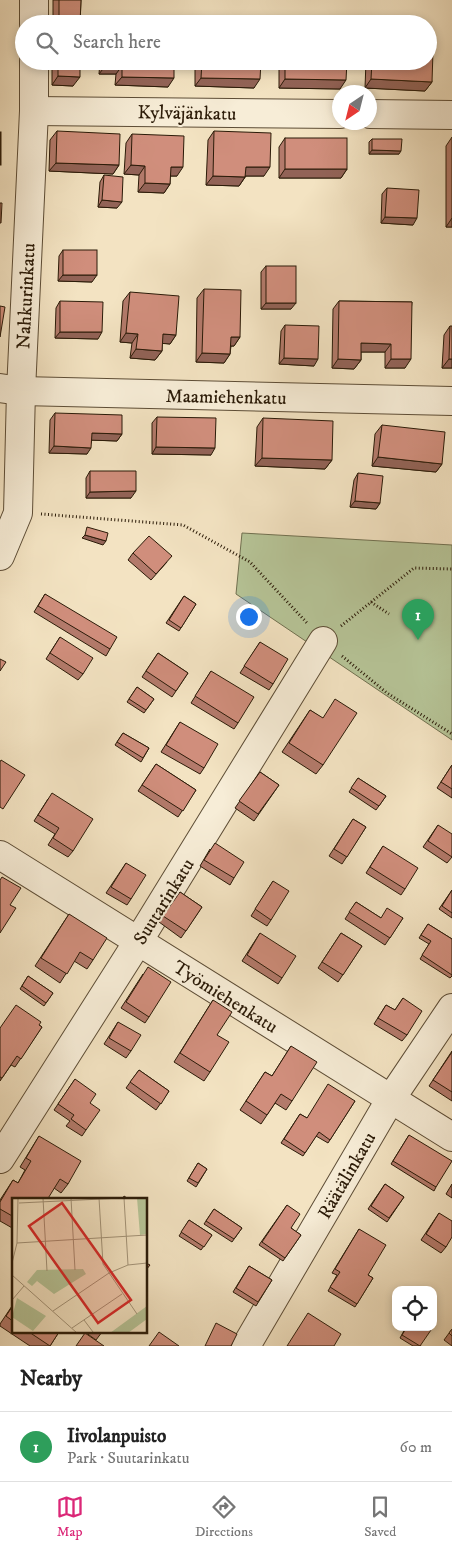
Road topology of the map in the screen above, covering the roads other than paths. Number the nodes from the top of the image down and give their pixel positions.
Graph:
1 (34, 0) edge
2 (34, 15) edge
3 (34, 70) edge
4 (34, 111) junction
5 (332, 114) edge
6 (377, 114) edge
7 (452, 115) edge
8 (10, 390) edge
9 (452, 401) edge
10 (0, 556) edge
11 (323, 640) road end
12 (0, 855) edge
13 (139, 940) junction
14 (452, 1008) edge
15 (390, 1100) junction
16 (452, 1137) edge
17 (0, 1159) edge
18 (246, 1346) edge

1 - 2 street
3 - 4 street, Nahkurinkatu
4 - 5 street, Kylväjänkatu
4 - 8 street, Nahkurinkatu
6 - 7 street
8 - 9 street, Maamiehenkatu
8 - 10 street, Nahkurinkatu
11 - 13 street, Suutarinkatu
12 - 13 street, Työmiehenkatu
13 - 15 street, Työmiehenkatu
13 - 17 street, Suutarinkatu
14 - 15 street, Räätälinkatu
15 - 16 street, Työmiehenkatu
15 - 18 street, Räätälinkatu

